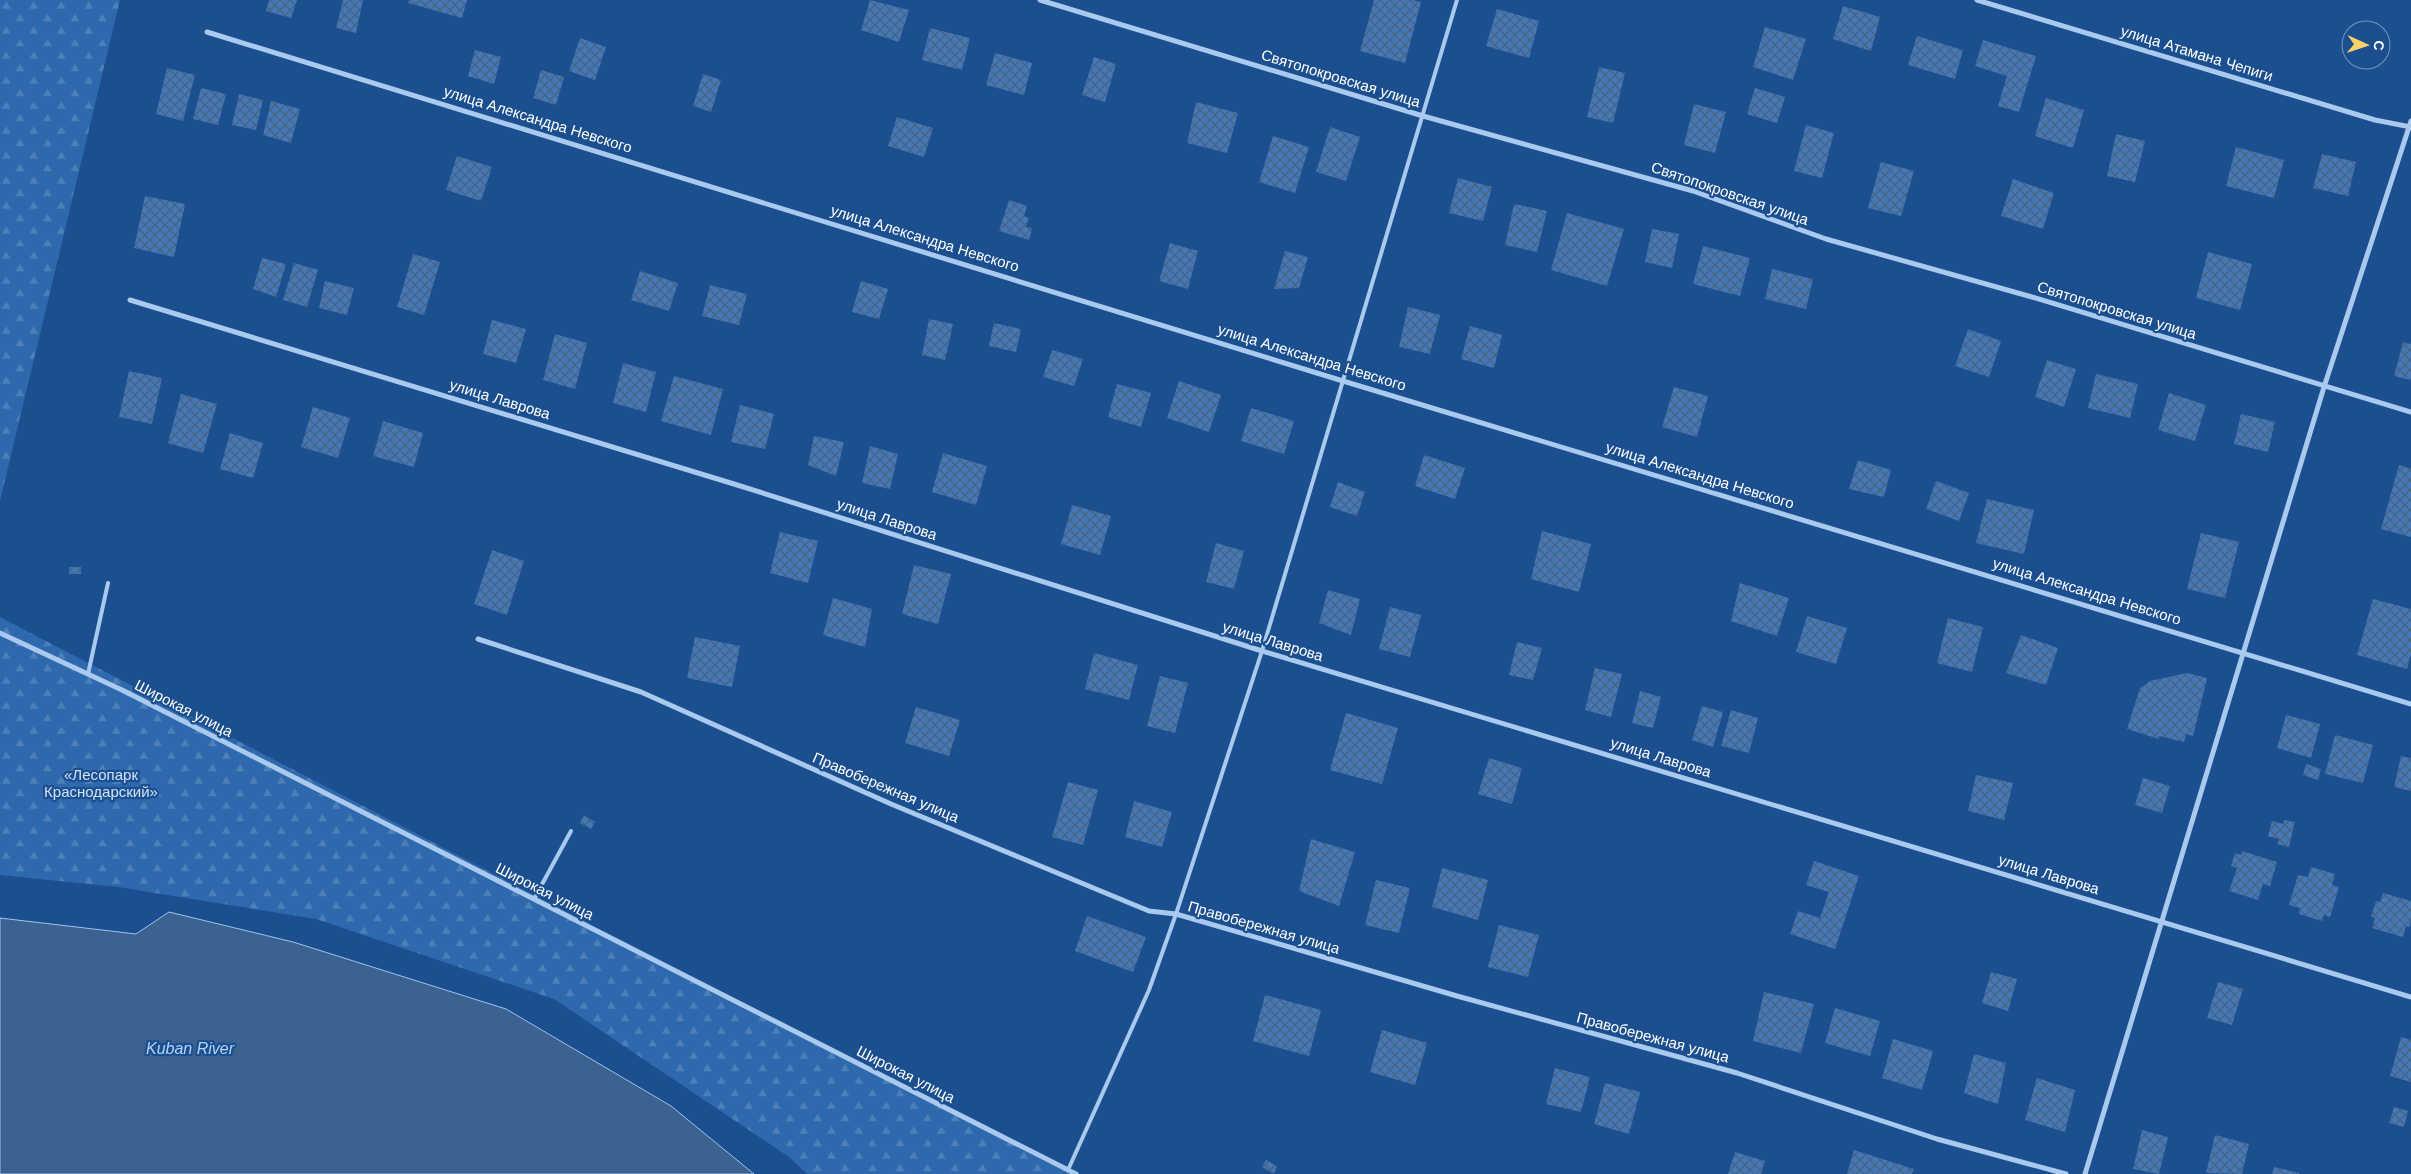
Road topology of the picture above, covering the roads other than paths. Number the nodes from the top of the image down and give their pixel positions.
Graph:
1 (1040, 0) edge
2 (1457, 0) edge
3 (1977, 0) edge
4 (207, 32) dead end
5 (1423, 116) junction
6 (2410, 124) edge
7 (130, 300) dead end
8 (1343, 380) junction
9 (2324, 387) junction
10 (2411, 412) edge
11 (108, 583) dead end
12 (0, 633) edge
13 (478, 639) dead end
14 (1262, 651) junction
15 (2244, 652) junction
16 (88, 674) junction
17 (2411, 704) edge
18 (571, 831) dead end
19 (534, 900) junction
20 (1176, 914) junction
21 (2163, 921) junction
22 (2411, 997) edge
23 (1068, 1170) junction
24 (1076, 1174) edge
25 (2066, 1174) edge
26 (2085, 1174) edge

1 - 5 street, Святопокровская улица
2 - 5 lane
3 - 6 street, улица Атамана Чепиги
4 - 8 street, улица Александра Невского
5 - 8 lane
5 - 9 street, Святопокровская улица
6 - 9 street
7 - 14 street, улица Лаврова
8 - 14 lane
8 - 15 street, улица Александра Невского
9 - 10 street, Святопокровская улица
9 - 15 street
11 - 16 lane
12 - 16 street, Широкая улица
13 - 20 street, Правобережная улица
14 - 20 lane
14 - 21 street, улица Лаврова
15 - 17 street, улица Александра Невского
15 - 21 street
16 - 19 street, Широкая улица
18 - 19 lane
19 - 23 street, Широкая улица
20 - 23 lane
20 - 25 street, Правобережная улица
21 - 22 street, улица Лаврова
21 - 26 street
23 - 24 street, Широкая улица

